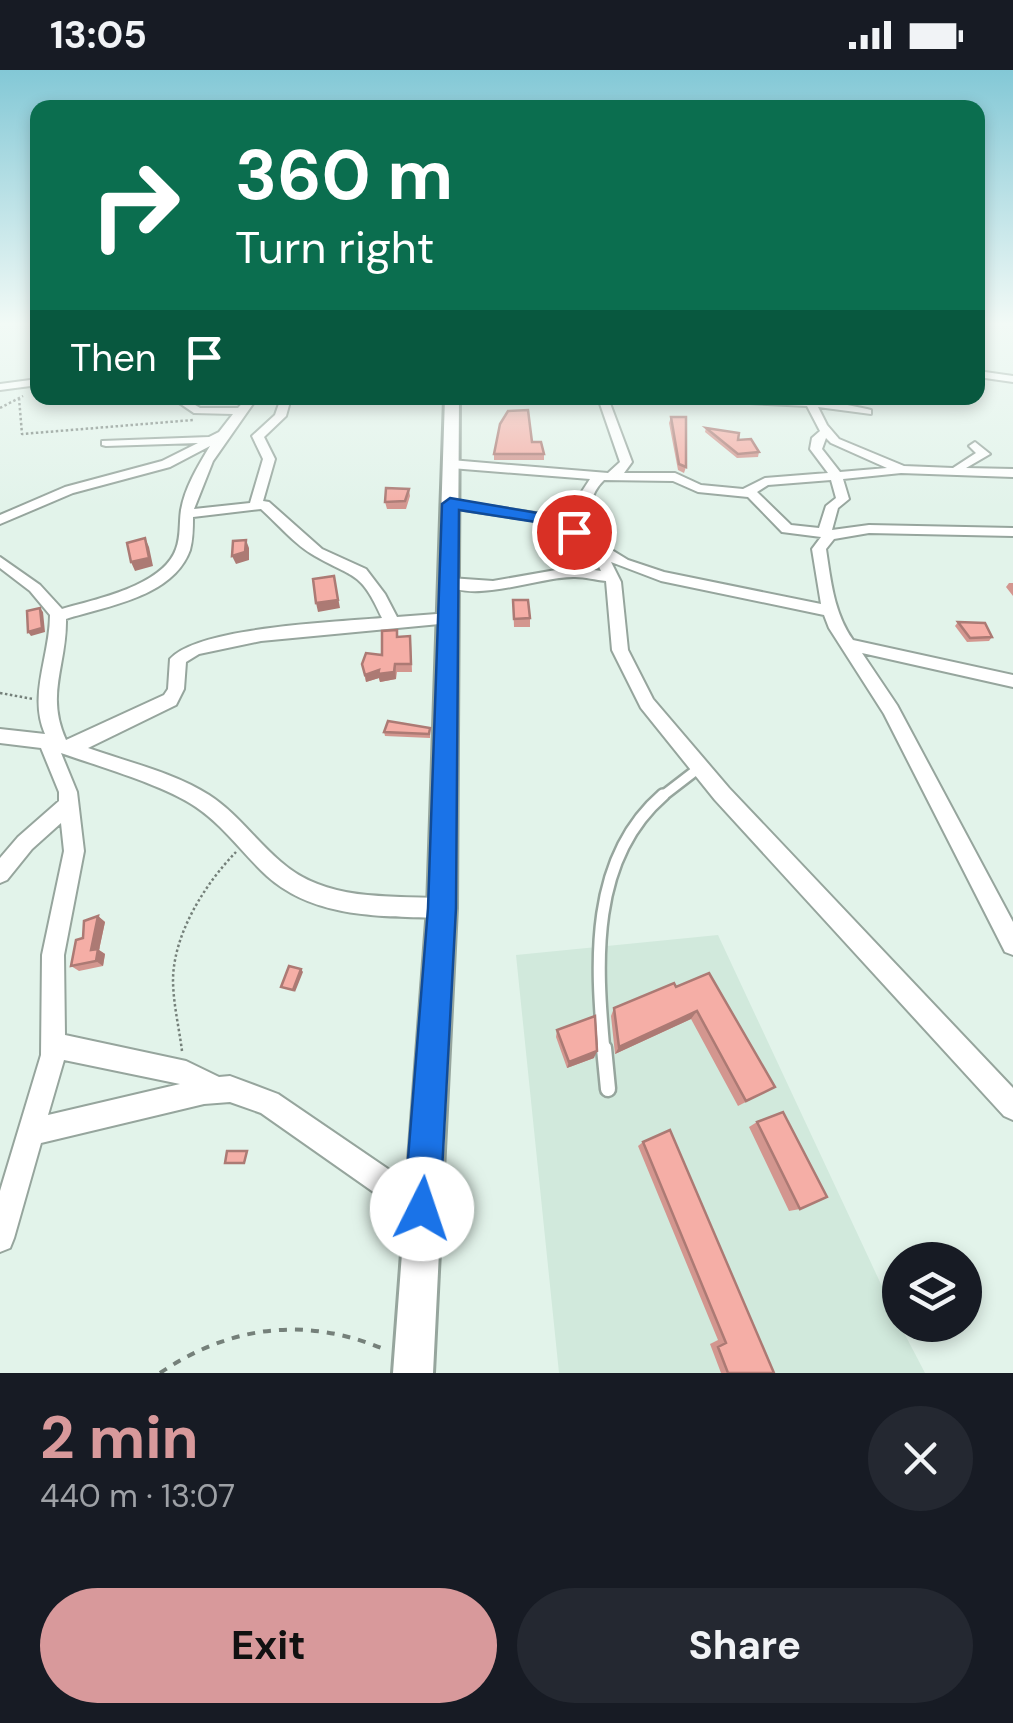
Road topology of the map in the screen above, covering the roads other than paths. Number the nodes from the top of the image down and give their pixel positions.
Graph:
1 (30, 386) edge
2 (0, 388) edge
3 (189, 405) edge
4 (246, 405) edge
5 (284, 405) edge
6 (452, 405) edge
7 (606, 405) edge
8 (812, 405) edge
9 (834, 405) edge
10 (240, 411) junction
11 (868, 412) dead end
12 (826, 432) junction
13 (226, 433) junction
14 (209, 440) junction
15 (106, 443) dead end
16 (975, 446) dead end
17 (451, 464) junction
18 (902, 470) junction
19 (944, 472) junction
20 (1012, 474) edge
21 (607, 476) junction
22 (838, 477) junction
23 (747, 492) junction
24 (256, 504) junction
25 (450, 504) junction
26 (187, 514) junction
27 (0, 520) edge
28 (1013, 532) edge
29 (830, 534) junction
30 (591, 543) junction
31 (0, 561) edge
32 (664, 576) junction
33 (612, 578) junction
34 (450, 584) junction
35 (831, 612) junction
36 (58, 616) junction
37 (450, 618) junction
38 (392, 623) junction
39 (849, 645) junction
40 (1013, 681) edge
41 (0, 736) edge
42 (59, 745) junction
43 (699, 768) junction
44 (70, 804) junction
45 (0, 872) edge
46 (442, 908) junction
47 (1013, 944) edge
48 (54, 1046) junction
49 (608, 1089) dead end
50 (216, 1090) junction
51 (1013, 1107) edge
52 (33, 1132) junction
53 (422, 1209) junction
54 (0, 1238) edge
55 (414, 1367) edge

1 - 2 street
3 - 10 street
4 - 10 street
5 - 24 street
6 - 17 main road
7 - 21 street
8 - 12 street
9 - 11 street
10 - 13 street
12 - 18 street
12 - 22 street
13 - 14 street
13 - 26 street
14 - 15 street
14 - 27 street
16 - 19 street
17 - 21 street
17 - 25 main road
18 - 19 street
18 - 22 street
19 - 20 street
21 - 23 street
21 - 30 street
22 - 23 street
22 - 29 street
23 - 29 street
24 - 26 street
24 - 38 street
25 - 30 street
25 - 34 main road
26 - 36 street
28 - 29 street
29 - 35 street
30 - 32 street
30 - 33 street
31 - 36 street
32 - 33 street
32 - 35 street
33 - 34 street
33 - 43 street
34 - 37 main road
35 - 39 street
36 - 42 street
37 - 38 street
37 - 46 main road
38 - 42 street
39 - 40 street
39 - 47 street
41 - 42 street
42 - 44 street
42 - 46 street
43 - 49 lane
43 - 51 street
44 - 45 street
44 - 48 street
46 - 53 main road
48 - 50 street
48 - 52 street
50 - 52 street
50 - 53 street
52 - 54 street
53 - 55 main road

